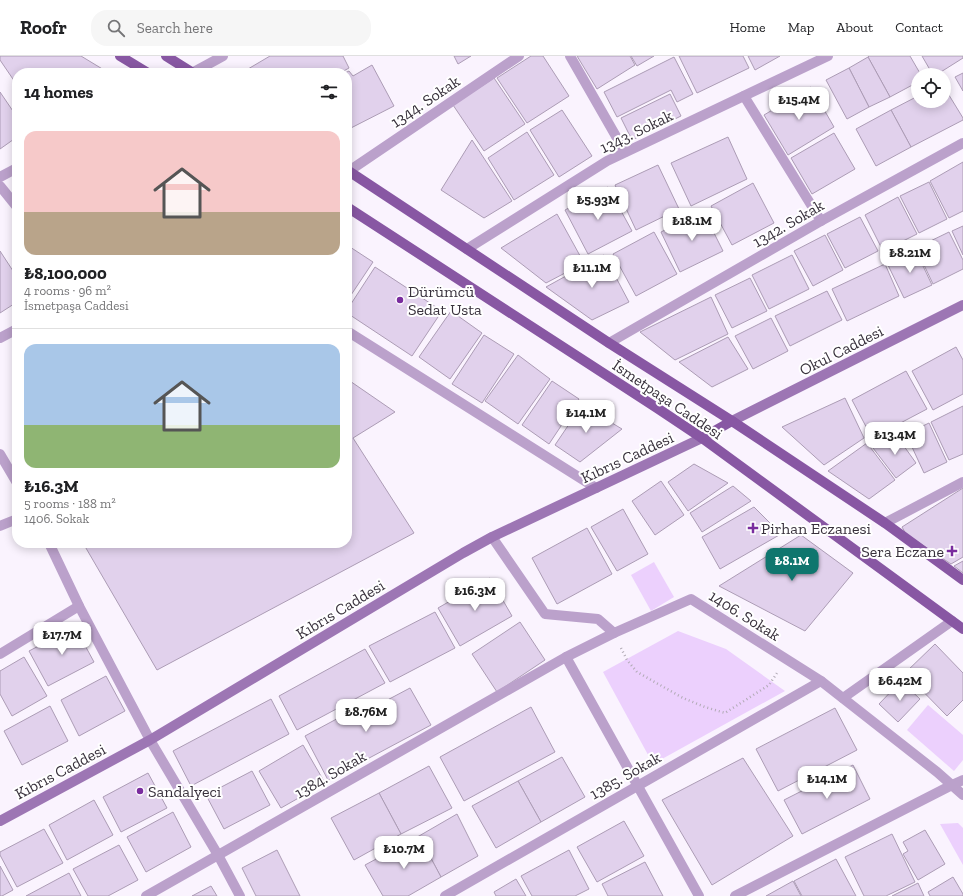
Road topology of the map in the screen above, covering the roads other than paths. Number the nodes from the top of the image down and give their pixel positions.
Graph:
1 (120, 56) edge
2 (166, 56) edge
3 (223, 56) edge
4 (519, 56) edge
5 (570, 56) edge
6 (828, 56) edge
7 (140, 68) edge
8 (184, 68) edge
9 (201, 68) edge
10 (744, 96) junction
11 (963, 143) edge
12 (625, 152) junction
13 (352, 168) edge
14 (12, 171) edge
15 (352, 174) edge
16 (0, 177) edge
17 (0, 186) edge
18 (12, 201) edge
19 (352, 210) edge
20 (821, 221) junction
21 (467, 249) junction
22 (963, 305) edge
23 (12, 332) edge
24 (352, 334) edge
25 (0, 338) edge
26 (609, 343) junction
27 (732, 421) junction
28 (702, 438) junction
29 (0, 454) edge
30 (12, 474) edge
31 (963, 482) edge
32 (596, 488) junction
33 (12, 521) edge
34 (884, 523) junction
35 (0, 526) edge
36 (492, 537) junction
37 (51, 548) edge
38 (963, 580) edge
39 (79, 606) junction
40 (952, 621) junction
41 (963, 629) edge
42 (614, 633) junction
43 (0, 654) edge
44 (566, 657) junction
45 (821, 681) junction
46 (843, 698) junction
47 (150, 740) junction
48 (963, 780) edge
49 (638, 785) junction
50 (952, 785) junction
51 (963, 795) edge
52 (0, 821) edge
53 (218, 855) junction
54 (146, 896) edge
55 (240, 896) edge
56 (445, 896) edge
57 (699, 896) edge
58 (735, 896) edge

1 - 7 main road
2 - 8 main road
3 - 9 street
4 - 13 street, 1344. Sokak
5 - 12 street
6 - 10 street, 1343. Sokak
10 - 12 street, 1343. Sokak
10 - 20 street
11 - 20 street, 1342. Sokak
12 - 21 street, 1343. Sokak
14 - 16 street
15 - 21 main road, İsmetpaşa Caddesi
17 - 18 street
19 - 28 main road, İsmetpaşa Caddesi
20 - 26 street, 1342. Sokak
21 - 26 main road, İsmetpaşa Caddesi
22 - 27 main road, Okul Caddesi
23 - 25 street
24 - 32 street
26 - 27 main road, İsmetpaşa Caddesi
27 - 28 main road
27 - 34 main road, İsmetpaşa Caddesi
28 - 32 main road, Kıbrıs Caddesi
28 - 40 main road, İsmetpaşa Caddesi
29 - 30 street
31 - 34 street
32 - 36 main road, Kıbrıs Caddesi
33 - 35 street
34 - 38 main road, İsmetpaşa Caddesi
36 - 42 street
36 - 47 main road, Kıbrıs Caddesi
37 - 39 street
39 - 43 street
39 - 47 street
40 - 41 main road, İsmetpaşa Caddesi
40 - 46 street
42 - 44 street, 1384. Sokak
42 - 45 street, 1406. Sokak
44 - 49 street
44 - 53 street, 1384. Sokak
45 - 46 street, 1406. Sokak
45 - 49 street, 1385. Sokak
46 - 50 street, 1406. Sokak
47 - 52 main road, Kıbrıs Caddesi
47 - 53 street
48 - 50 street
49 - 56 street, 1385. Sokak
49 - 57 street
50 - 51 street, 1406. Sokak
50 - 58 street
53 - 54 street, 1384. Sokak
53 - 55 street

